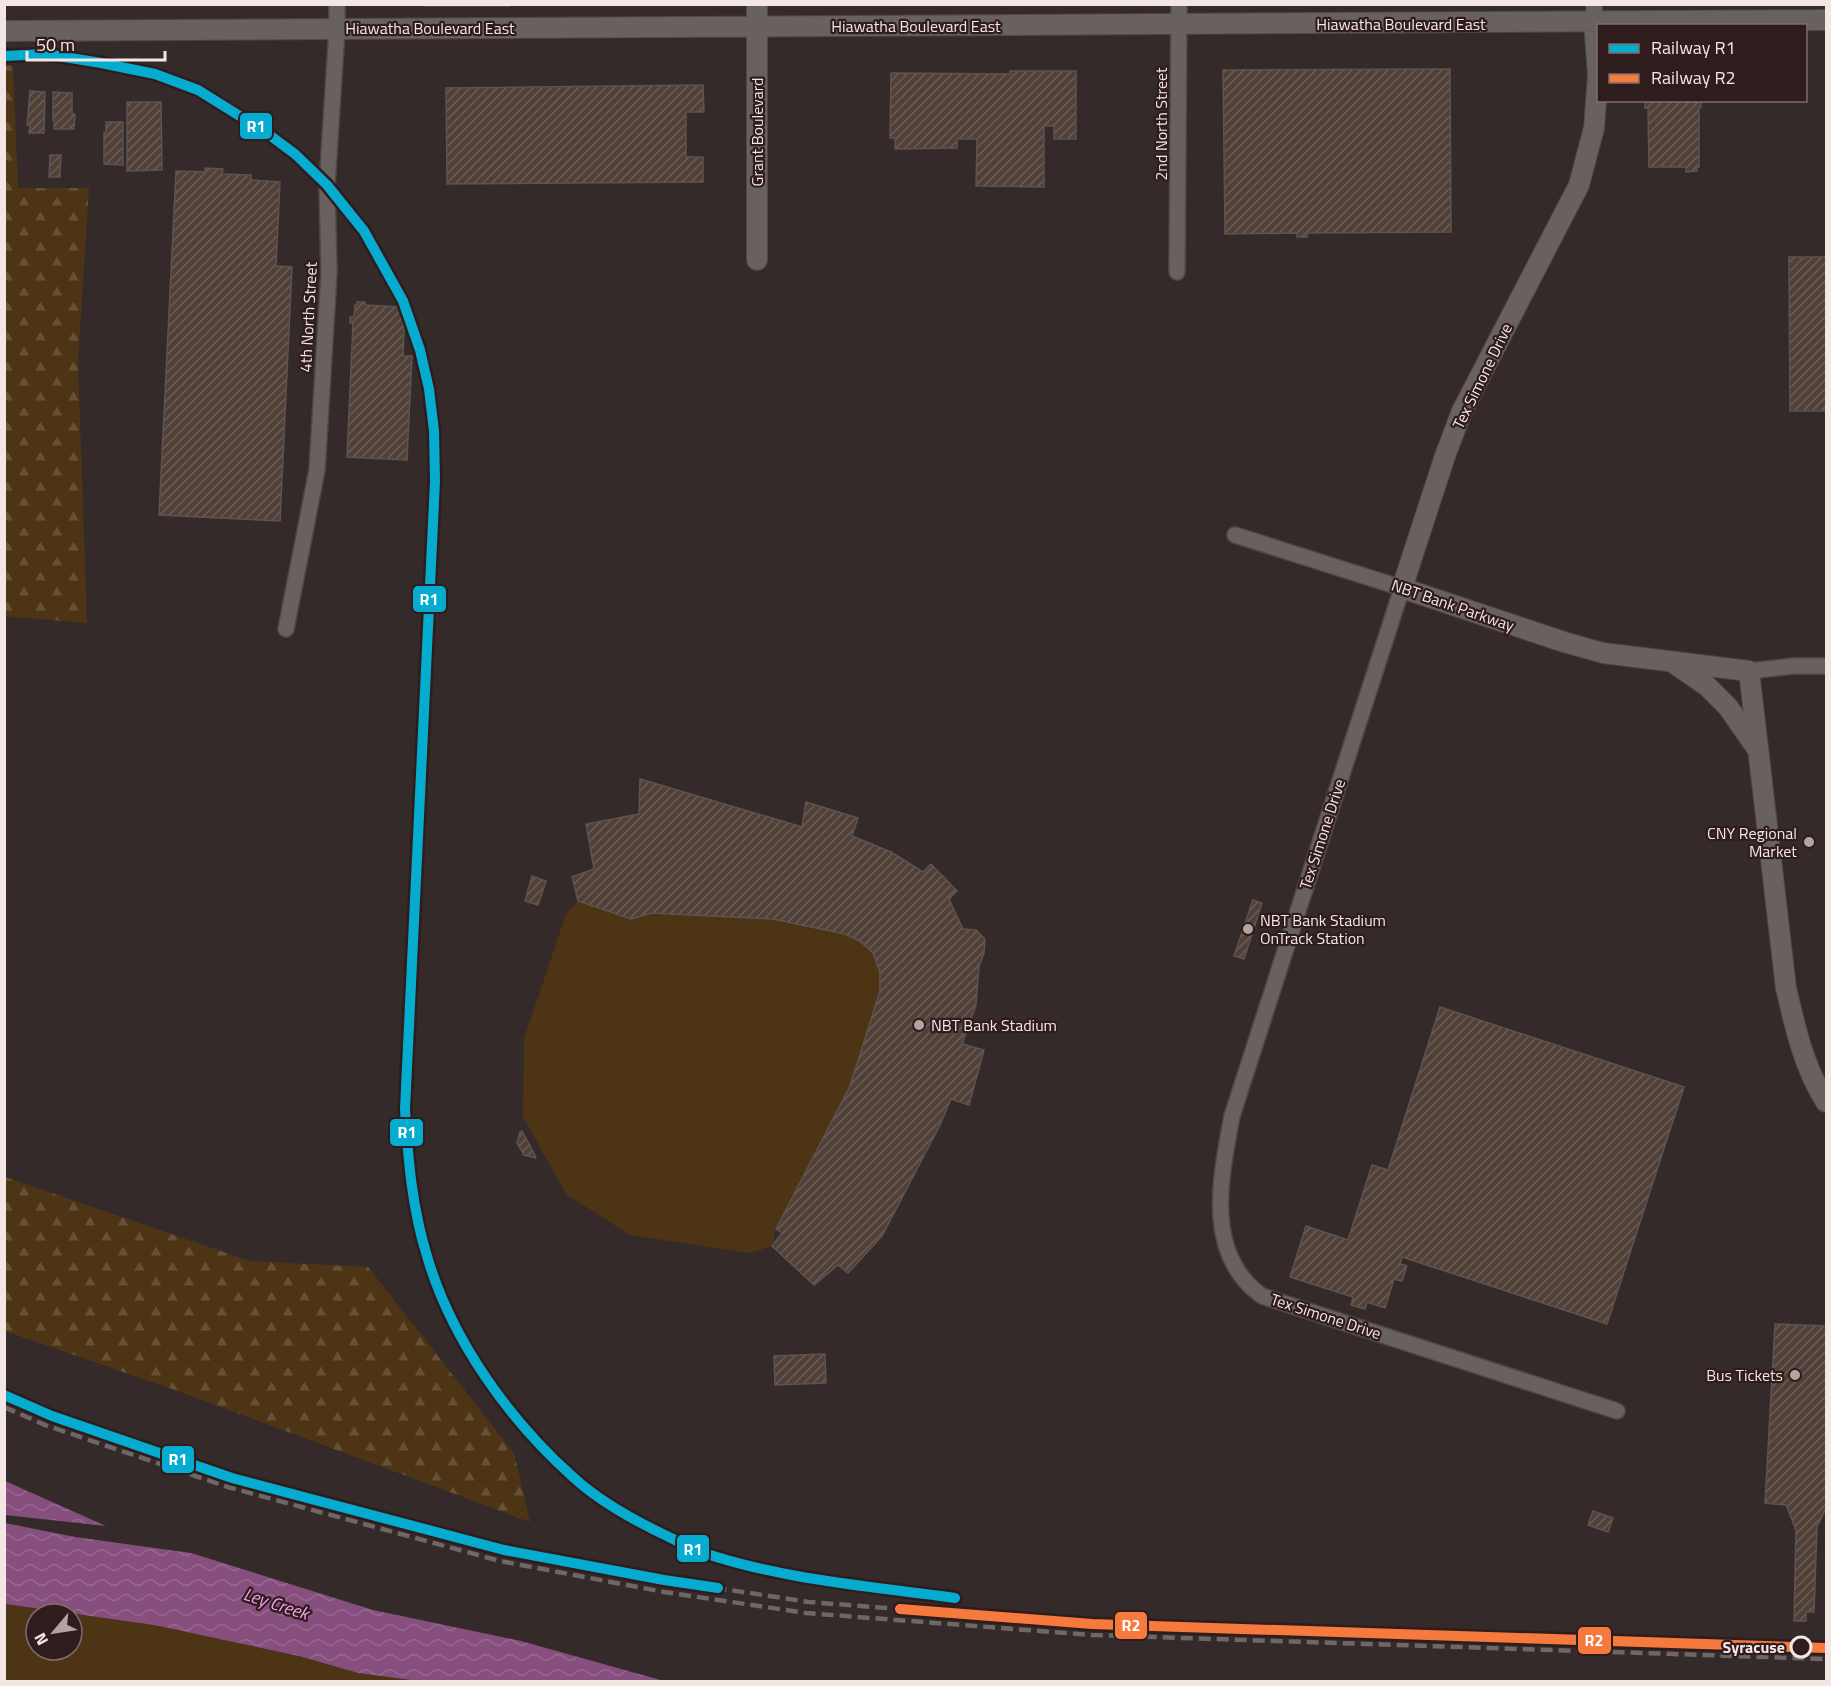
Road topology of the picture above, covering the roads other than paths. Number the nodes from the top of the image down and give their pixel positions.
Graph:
1 (337, 4) edge
2 (757, 4) edge
3 (1179, 4) edge
4 (1594, 13) edge
5 (1827, 20) edge
6 (1180, 25) junction
7 (757, 26) junction
8 (337, 29) junction
9 (4, 31) edge
10 (1597, 60) edge
11 (1597, 88) edge
12 (757, 260) dead end
13 (1177, 272) dead end
14 (1235, 535) dead end
15 (1402, 588) junction
16 (286, 629) dead end
17 (1673, 663) junction
18 (1827, 666) edge
19 (1749, 671) junction
20 (1759, 752) junction
21 (1827, 1102) edge
22 (1617, 1411) dead end

1 - 8 street, 4th North Street
2 - 7 street, Grant Boulevard
3 - 6 street, 2nd North Street
4 - 5 street, Hiawatha Boulevard East
4 - 6 street, Hiawatha Boulevard East
4 - 10 street, Tex Simone Drive
6 - 7 street, Hiawatha Boulevard East
6 - 13 street, 2nd North Street
7 - 8 street, Hiawatha Boulevard East
7 - 12 street, Grant Boulevard
8 - 9 street, Hiawatha Boulevard East
8 - 16 street, 4th North Street
11 - 15 street, Tex Simone Drive
14 - 15 street, NBT Bank Parkway
15 - 17 street, NBT Bank Parkway
15 - 22 street, Tex Simone Drive
17 - 19 street, NBT Bank Parkway
17 - 20 street, NBT Bank Parkway
18 - 19 street
19 - 20 street, NBT Bank Parkway
20 - 21 street, NBT Bank Parkway

